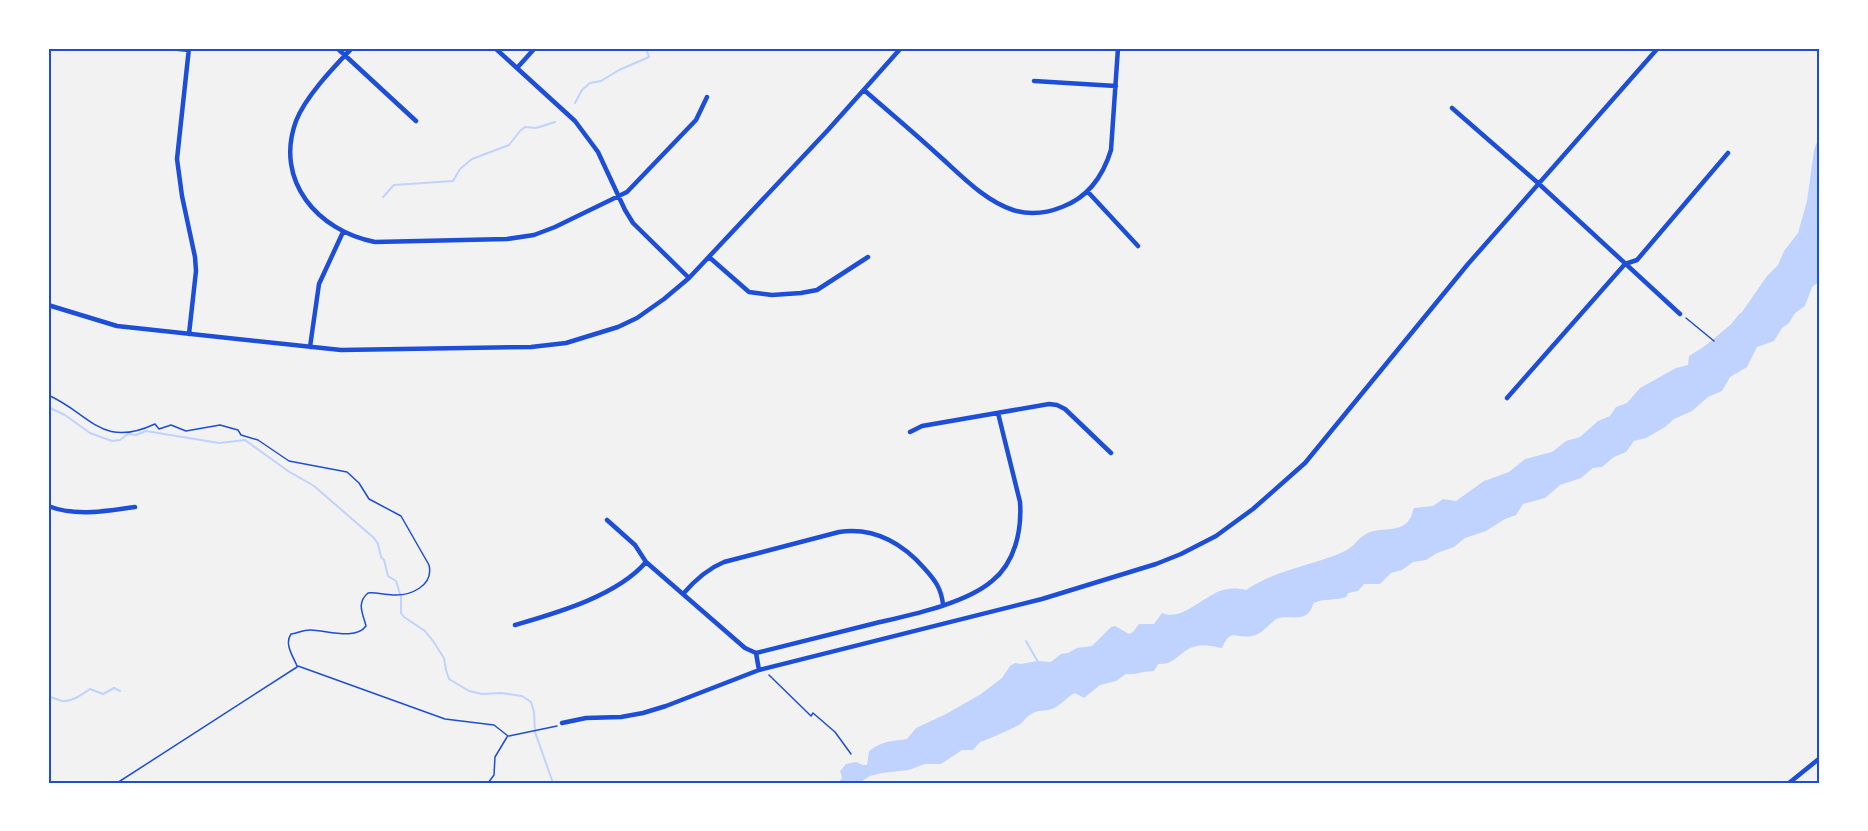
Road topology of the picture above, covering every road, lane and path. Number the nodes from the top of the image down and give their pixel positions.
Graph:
1 (169, 48) edge
2 (337, 48) edge
3 (352, 48) edge
4 (495, 48) edge
5 (535, 48) edge
6 (901, 48) edge
7 (1118, 48) edge
8 (1658, 48) edge
9 (189, 49) edge
10 (345, 55) junction
11 (517, 68) junction
12 (1034, 81) dead end
13 (1116, 86) junction
14 (864, 90) junction
15 (707, 97) dead end
16 (1452, 108) dead end
17 (416, 121) dead end
18 (1728, 153) dead end
19 (1538, 183) junction
20 (1088, 192) junction
21 (619, 196) junction
22 (343, 232) junction
23 (1138, 246) dead end
24 (709, 257) junction
25 (868, 257) dead end
26 (1625, 264) junction
27 (689, 278) junction
28 (48, 305) edge
29 (1680, 314) joint
30 (189, 334) junction
31 (1714, 341) dead end
32 (310, 347) junction
33 (48, 395) edge
34 (1508, 398) dead end
35 (998, 413) junction
36 (910, 432) dead end
37 (1111, 453) dead end
38 (48, 506) edge
39 (135, 507) dead end
40 (607, 520) dead end
41 (646, 562) junction
42 (683, 594) junction
43 (943, 604) junction
44 (916, 614) junction
45 (515, 625) dead end
46 (920, 628) junction
47 (756, 653) junction
48 (297, 666) junction
49 (759, 670) junction
50 (771, 678) dead end
51 (562, 723) dead end
52 (552, 728) dead end
53 (508, 736) junction
54 (851, 754) dead end
55 (1820, 758) edge
56 (117, 783) edge
57 (488, 783) edge
58 (1789, 783) edge

1 - 9 street
2 - 10 street
3 - 10 street
4 - 11 street
5 - 11 street
6 - 14 street
7 - 13 street
8 - 19 street
9 - 30 street
10 - 17 street
10 - 22 street
11 - 21 street
12 - 13 street
13 - 20 street
14 - 20 street
14 - 24 street
15 - 21 street
16 - 19 street
18 - 26 street
19 - 26 street
19 - 46 street
20 - 23 street
21 - 22 street
21 - 27 street
22 - 32 street
24 - 25 street
24 - 27 street
26 - 29 street
26 - 34 street
27 - 32 street
28 - 30 street
29 - 31 path
30 - 32 street
33 - 48 path
35 - 36 street
35 - 37 street
35 - 43 street
38 - 39 street
40 - 41 street
41 - 42 street
41 - 45 street
42 - 43 street
42 - 47 street
43 - 44 street
44 - 46 street
44 - 47 street
46 - 49 street
47 - 49 street
48 - 53 path
48 - 56 path
49 - 51 street
50 - 54 path
52 - 53 path
53 - 57 path
55 - 58 street

